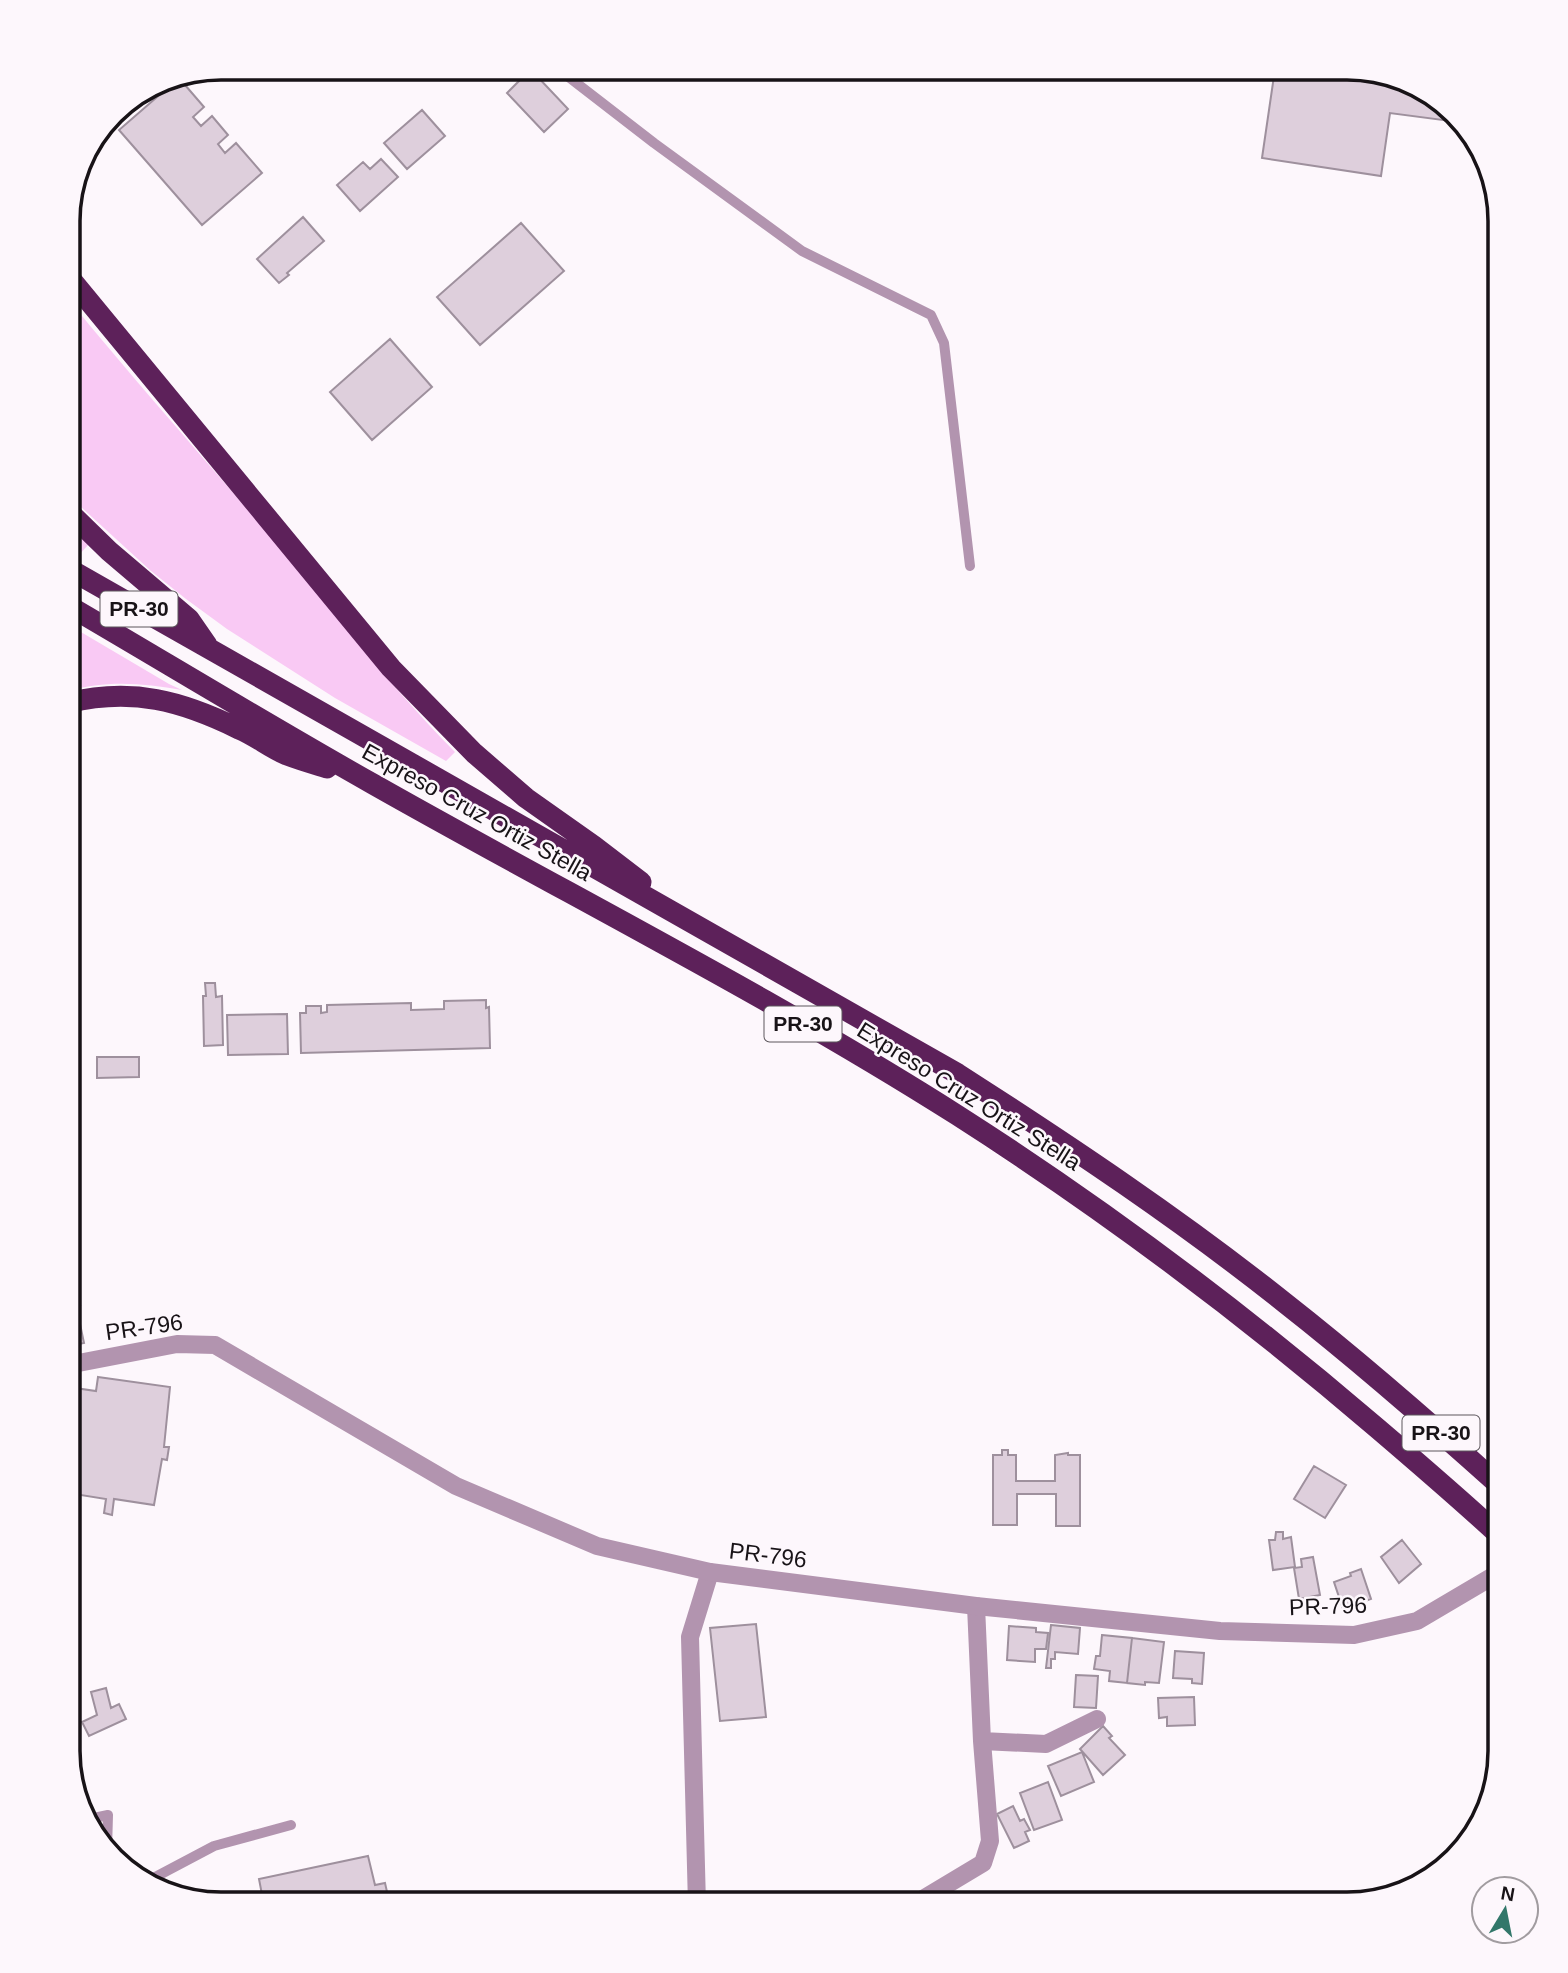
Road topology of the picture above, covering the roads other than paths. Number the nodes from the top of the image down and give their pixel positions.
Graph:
1 (573, 80) edge
2 (81, 292) edge
3 (81, 524) edge
4 (970, 566) dead end
5 (81, 576) edge
6 (81, 613) edge
7 (210, 650) junction
8 (81, 700) edge
9 (370, 783) junction
10 (700, 929) junction
11 (80, 1363) edge
12 (1488, 1476) edge
13 (1488, 1525) edge
14 (710, 1572) junction
15 (1488, 1579) edge
16 (976, 1606) junction
17 (1097, 1719) dead end
18 (982, 1741) junction
19 (97, 1817) edge
20 (291, 1825) dead end
21 (107, 1835) edge
22 (156, 1877) edge
23 (697, 1892) edge
24 (935, 1892) edge

1 - 4 lane
2 - 10 highway
3 - 7 highway
5 - 7 highway, Expreso Cruz Ortiz Stella / PR-30
6 - 9 highway, Expreso Cruz Ortiz Stella / PR-30
7 - 10 highway, Expreso Cruz Ortiz Stella / PR-30
8 - 9 highway
9 - 13 highway, Expreso Cruz Ortiz Stella / PR-30
10 - 12 highway, Expreso Cruz Ortiz Stella / PR-30
11 - 14 street, PR-796 / PR-796
14 - 16 street, PR-796 / PR-796
14 - 23 street
15 - 16 street, PR-796 / PR-796
16 - 18 street
17 - 18 street
18 - 24 street
19 - 21 lane
20 - 22 lane

